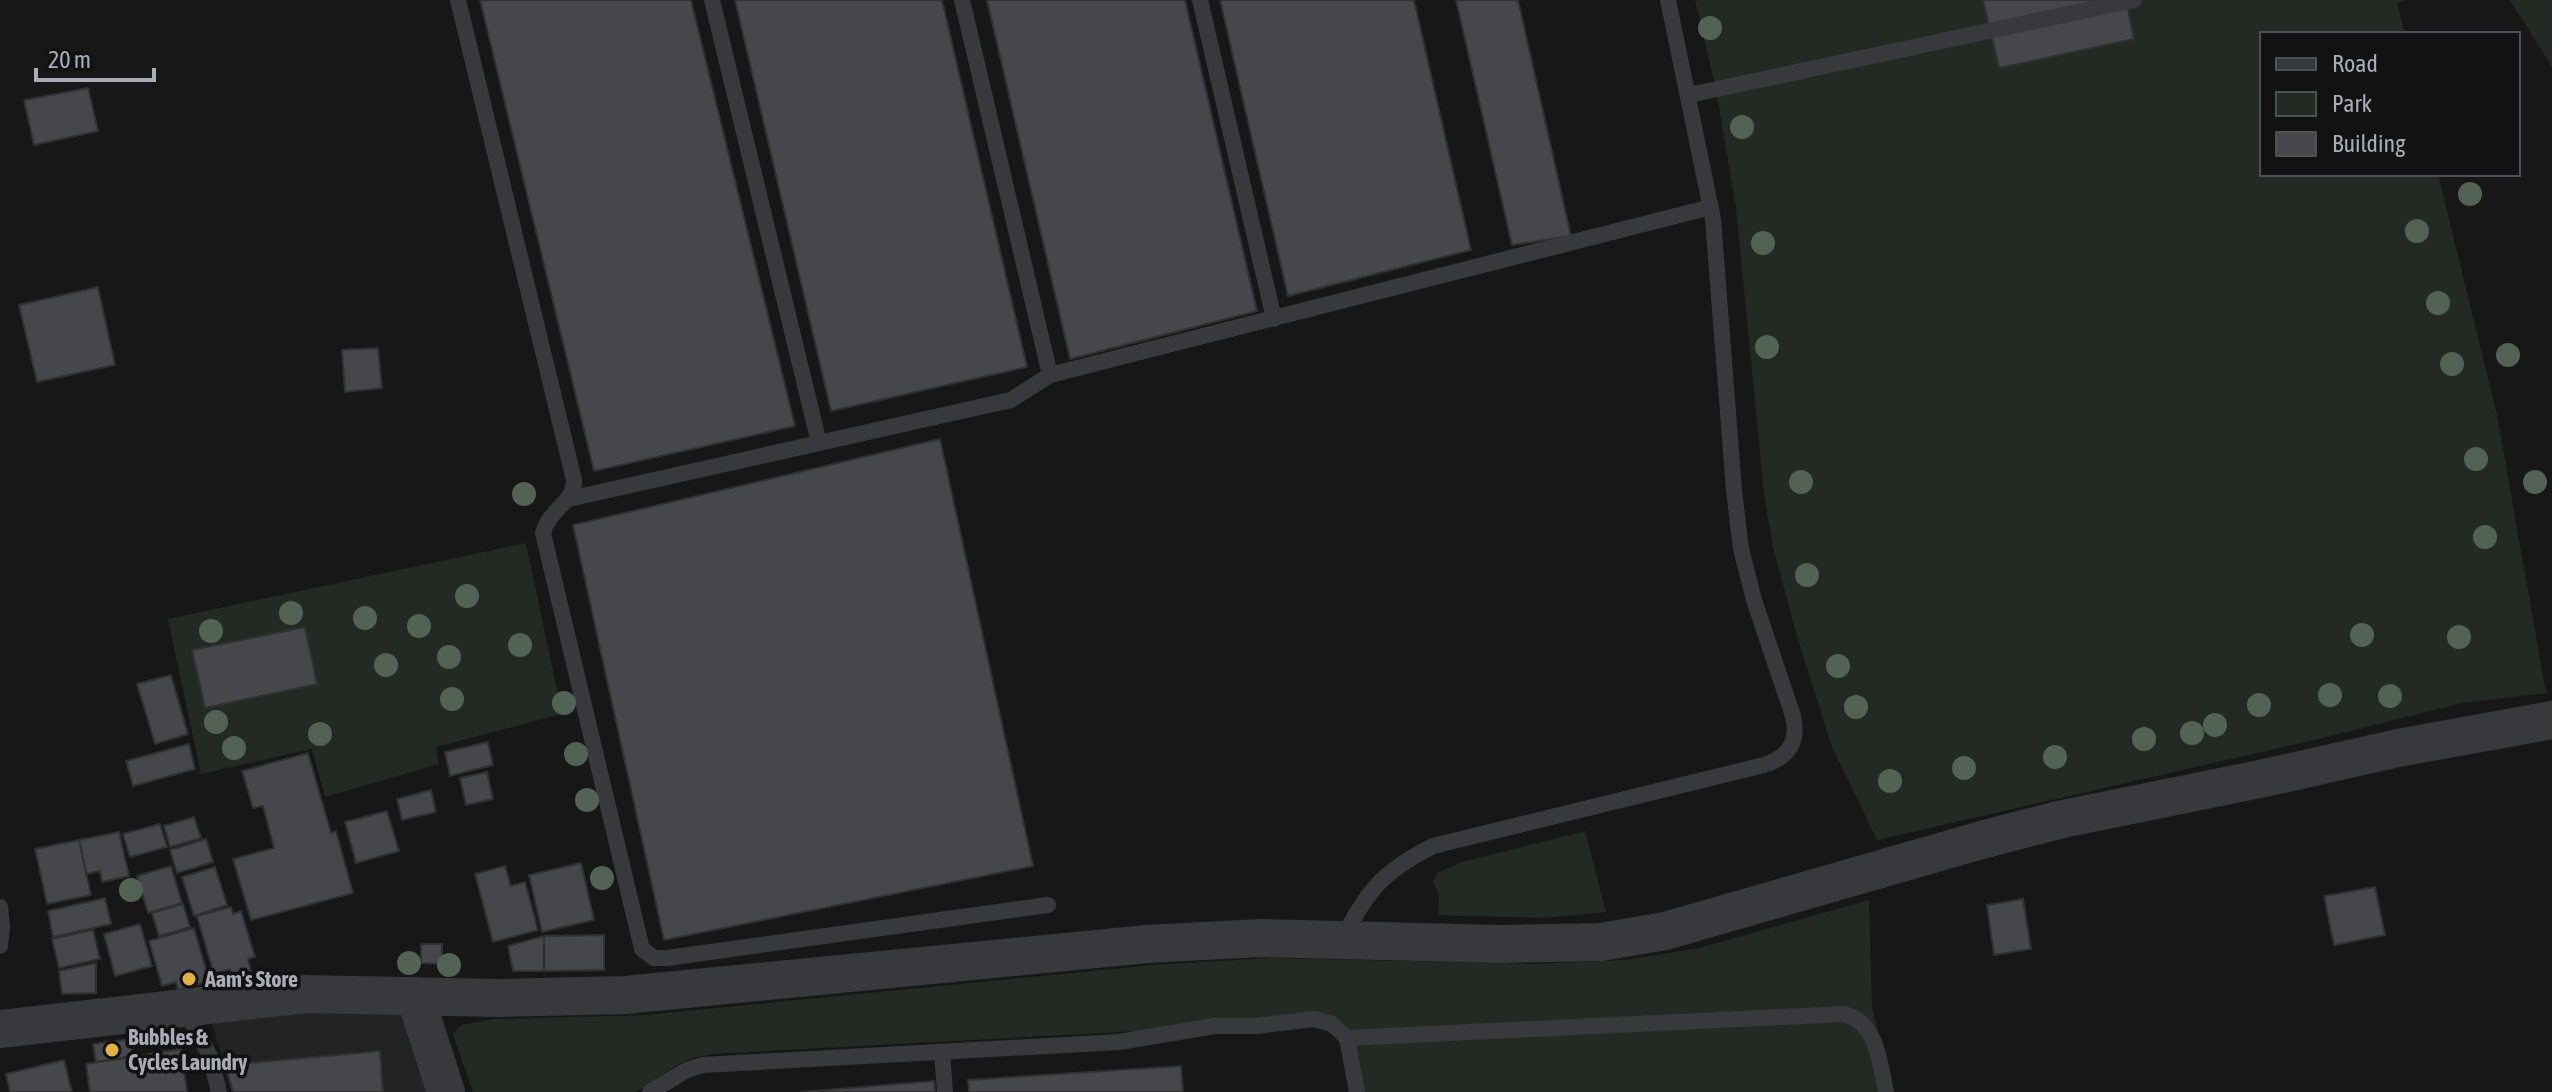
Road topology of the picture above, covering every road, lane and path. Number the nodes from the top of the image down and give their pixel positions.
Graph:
1 (458, 0) edge
2 (712, 0) edge
3 (962, 0) edge
4 (1200, 0) edge
5 (1668, 0) edge
6 (2134, 0) edge
7 (1689, 95) junction
8 (1711, 207) junction
9 (1274, 319) junction
10 (1050, 375) junction
11 (819, 443) junction
12 (569, 499) junction
13 (2552, 720) edge
14 (1048, 905) dead end
15 (0, 907) edge
16 (1342, 939) junction
17 (0, 946) edge
18 (415, 996) junction
19 (184, 1008) junction
20 (0, 1029) edge
21 (1347, 1038) junction
22 (942, 1052) junction
23 (219, 1092) edge
24 (446, 1092) edge
25 (650, 1092) edge
26 (945, 1092) edge
27 (1357, 1092) edge
28 (1886, 1092) edge

1 - 12 lane
2 - 11 lane
3 - 10 lane
4 - 9 lane
5 - 7 lane
6 - 7 lane
7 - 8 lane
8 - 9 lane
8 - 16 lane
9 - 10 lane
10 - 11 lane
11 - 12 lane
12 - 14 lane
13 - 16 street
15 - 17 lane
16 - 18 street
18 - 19 street
18 - 24 street
19 - 20 street
19 - 23 lane
21 - 22 lane
21 - 27 lane
21 - 28 lane
22 - 25 lane
22 - 26 lane

